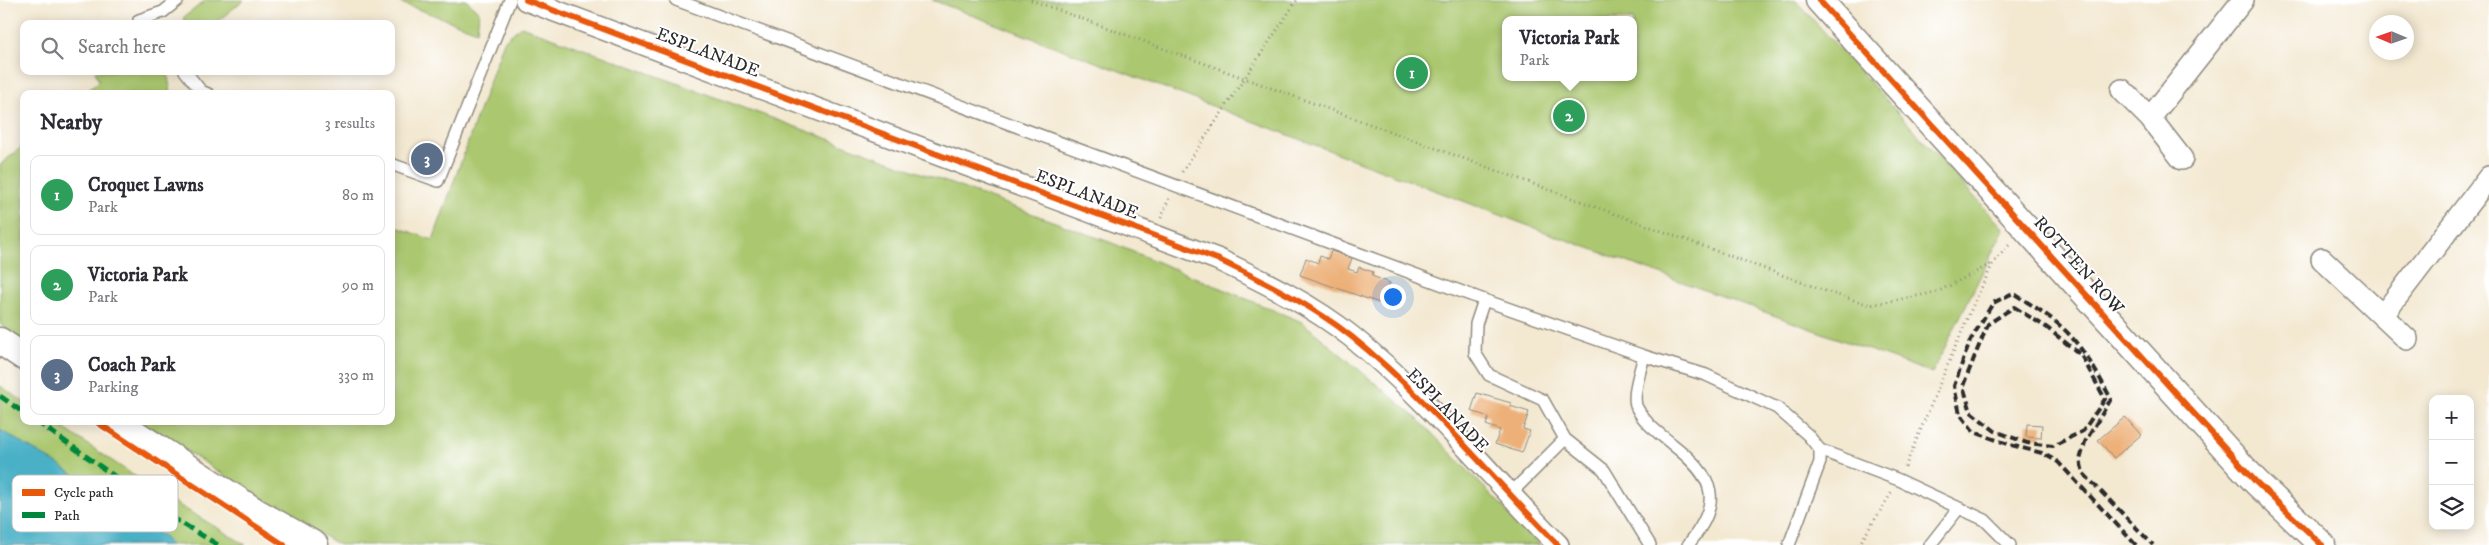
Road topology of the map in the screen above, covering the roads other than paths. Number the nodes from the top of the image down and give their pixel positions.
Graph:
1 (178, 0) edge
2 (510, 0) edge
3 (526, 0) edge
4 (676, 0) edge
5 (1819, 0) edge
6 (2243, 0) edge
7 (163, 12) junction
8 (139, 20) dead end
9 (160, 20) edge
10 (188, 75) edge
11 (200, 90) edge
12 (2122, 90) dead end
13 (2150, 118) junction
14 (2182, 160) dead end
15 (395, 166) edge
16 (2489, 176) edge
17 (2322, 259) dead end
18 (1484, 300) junction
19 (2383, 315) junction
20 (2407, 339) dead end
21 (0, 341) edge
22 (20, 355) edge
23 (1644, 356) junction
24 (122, 425) edge
25 (1565, 439) junction
26 (1820, 450) junction
27 (1509, 495) junction
28 (1959, 508) junction
29 (315, 545) edge
30 (1558, 545) edge
31 (1650, 545) edge
32 (1688, 545) edge
33 (1789, 545) edge
34 (1930, 545) edge
35 (2010, 545) edge
36 (2322, 545) edge

1 - 7 lane
2 - 15 lane
3 - 27 street, ESPLANADE
4 - 18 lane
5 - 36 street, ROTTEN ROW
6 - 13 street
7 - 8 lane
7 - 9 lane
10 - 11 lane
12 - 13 street
13 - 14 street
16 - 19 street
17 - 19 street
18 - 23 lane
18 - 25 lane
19 - 20 street
21 - 22 street
23 - 26 lane
23 - 32 lane
24 - 29 street
25 - 27 lane
25 - 31 lane
26 - 28 lane
26 - 33 lane
27 - 30 street, ESPLANADE
28 - 34 lane
28 - 35 lane

